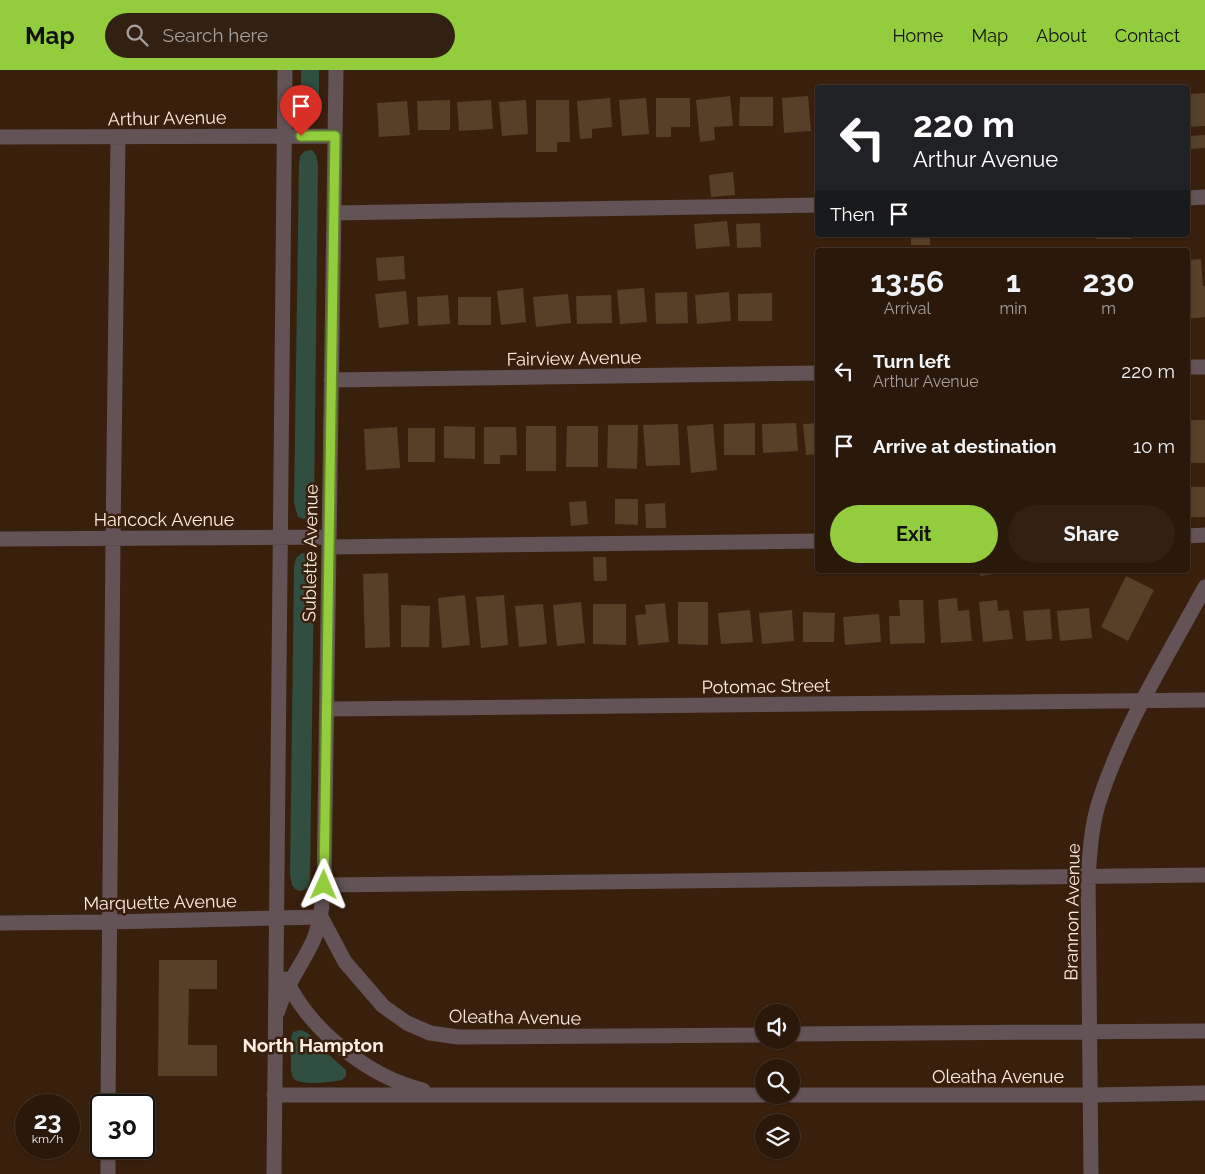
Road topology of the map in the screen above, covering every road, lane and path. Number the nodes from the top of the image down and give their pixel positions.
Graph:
1 (285, 70) edge
2 (336, 70) edge
3 (285, 135) junction
4 (335, 136) junction
5 (0, 137) edge
6 (118, 137) junction
7 (1190, 198) edge
8 (1205, 198) edge
9 (815, 205) edge
10 (334, 213) junction
11 (1190, 367) edge
12 (1205, 367) edge
13 (815, 373) edge
14 (331, 380) junction
15 (1190, 536) edge
16 (1205, 536) edge
17 (280, 537) junction
18 (0, 539) edge
19 (113, 539) junction
20 (815, 541) edge
21 (329, 542) junction
22 (1205, 587) edge
23 (1205, 700) edge
24 (1143, 701) junction
25 (328, 709) junction
26 (1205, 875) edge
27 (1088, 877) junction
28 (324, 885) junction
29 (321, 917) junction
30 (276, 919) junction
31 (109, 922) junction
32 (0, 923) edge
33 (275, 947) junction
34 (288, 985) junction
35 (274, 1027) junction
36 (1205, 1030) edge
37 (1090, 1032) junction
38 (755, 1034) edge
39 (800, 1034) edge
40 (1205, 1093) edge
41 (108, 1094) edge
42 (274, 1095) junction
43 (455, 1095) junction
44 (755, 1095) edge
45 (800, 1095) edge
46 (1090, 1095) junction
47 (108, 1159) edge
48 (108, 1174) edge
49 (274, 1174) edge
50 (1091, 1174) edge

1 - 3 street, Sublette Avenue
2 - 4 street, Sublette Avenue
3 - 4 street, Arthur Avenue
3 - 6 street, Arthur Avenue
3 - 17 street, Sublette Avenue
4 - 10 street, Sublette Avenue
5 - 6 street, Arthur Avenue
6 - 19 street
7 - 8 street
9 - 10 street
10 - 14 street, Sublette Avenue
11 - 12 street
13 - 14 street, Fairview Avenue
14 - 21 street, Sublette Avenue
15 - 16 street
17 - 19 street, Hancock Avenue
17 - 21 street, Hancock Avenue
17 - 30 street, Sublette Avenue
18 - 19 street, Hancock Avenue
19 - 31 street
20 - 21 street, Hancock Avenue
21 - 25 street, Sublette Avenue
22 - 24 street, Brannon Avenue
23 - 24 street, Potomac Street
24 - 25 street, Potomac Street
24 - 27 street, Brannon Avenue
25 - 28 street, Sublette Avenue
26 - 27 street
27 - 28 street
27 - 37 street, Brannon Avenue
28 - 29 street, Sublette Avenue
29 - 30 street, Marquette Avenue
29 - 34 street, Sublette Avenue
29 - 38 street, Oleatha Avenue
30 - 31 street, Marquette Avenue
30 - 33 street, Sublette Avenue
31 - 32 street, Marquette Avenue
31 - 41 street
33 - 34 street
33 - 35 street, Sublette Avenue
34 - 35 street, Sublette Avenue
34 - 43 street
35 - 42 street, Sublette Avenue
36 - 37 street
37 - 39 street
37 - 46 street, Brannon Avenue
40 - 46 street, Oleatha Avenue
42 - 43 street
42 - 49 street, Sublette Avenue
43 - 44 street
45 - 46 street, Oleatha Avenue
46 - 50 street, Brannon Avenue
47 - 48 street

